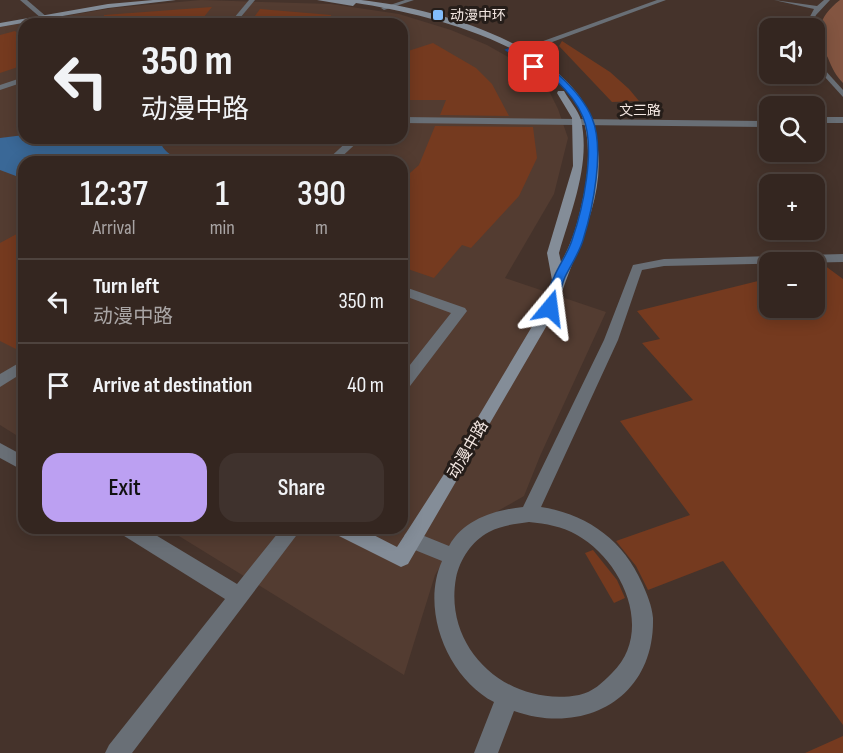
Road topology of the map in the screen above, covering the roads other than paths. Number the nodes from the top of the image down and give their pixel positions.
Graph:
1 (23, 0) edge
2 (145, 0) edge
3 (173, 0) edge
4 (252, 0) edge
5 (320, 0) edge
6 (346, 0) edge
7 (401, 0) edge
8 (411, 0) edge
9 (654, 0) edge
10 (663, 0) edge
11 (777, 0) edge
12 (787, 0) edge
13 (827, 0) edge
14 (812, 6) edge
15 (383, 7) junction
16 (41, 15) junction
17 (27, 18) edge
18 (45, 18) edge
19 (237, 18) edge
20 (18, 20) edge
21 (0, 24) edge
22 (515, 51) junction
23 (825, 73) edge
24 (18, 81) edge
25 (823, 84) edge
26 (0, 88) edge
27 (843, 95) edge
28 (843, 105) edge
29 (408, 118) edge
30 (576, 120) junction
31 (759, 120) edge
32 (825, 120) edge
33 (843, 120) edge
34 (589, 121) junction
35 (759, 124) edge
36 (825, 125) edge
37 (843, 125) edge
38 (350, 144) edge
39 (337, 156) edge
40 (843, 258) edge
41 (558, 280) junction
42 (408, 292) edge
43 (18, 369) edge
44 (408, 378) edge
45 (0, 382) edge
46 (0, 450) edge
47 (18, 460) edge
48 (529, 514) junction
49 (138, 534) edge
50 (287, 534) edge
51 (354, 534) edge
52 (412, 540) junction
53 (454, 557) junction
54 (239, 596) junction
55 (508, 696) junction
56 (117, 753) edge
57 (486, 753) edge

1 - 16 street
2 - 16 street
3 - 16 street
4 - 19 street
5 - 15 street, 动漫中路
6 - 15 street, 动漫中路
7 - 15 street
8 - 15 street
9 - 22 street
10 - 22 street
11 - 14 street
12 - 14 street
13 - 14 street
15 - 22 street, 动漫中路
16 - 17 street
16 - 18 street
20 - 21 street
22 - 30 street, 动漫中路
22 - 34 street, 动漫中路
23 - 27 street
24 - 26 street
25 - 28 street
29 - 30 street, 文三路
30 - 34 street, 文三路
30 - 41 street, 动漫中路
31 - 34 street, 文三路
32 - 33 street
34 - 35 street, 文三路
34 - 41 street, 动漫中路
36 - 37 street
38 - 39 street
40 - 48 street
41 - 52 street, 动漫中路
42 - 44 street
43 - 45 street
46 - 47 street
48 - 53 street
48 - 55 street
49 - 54 street
50 - 54 street
51 - 52 street, 动漫中路
52 - 53 street
53 - 55 street
54 - 56 street
55 - 57 street

